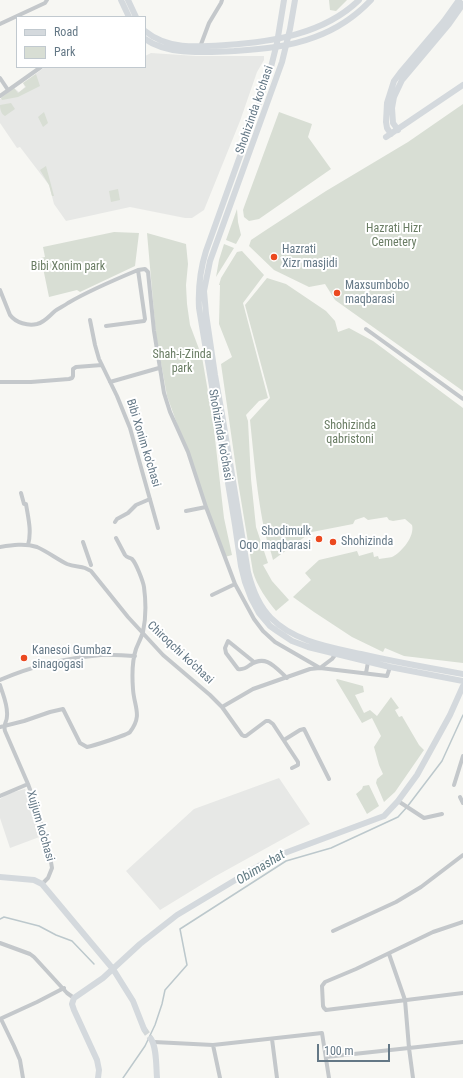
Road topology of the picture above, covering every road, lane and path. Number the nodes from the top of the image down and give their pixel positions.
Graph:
1 (46, 0) edge
2 (121, 0) edge
3 (128, 0) edge
4 (222, 0) edge
5 (284, 0) edge
6 (295, 0) edge
7 (371, 0) edge
8 (459, 0) edge
9 (356, 2) edge
10 (463, 4) edge
11 (17, 16) edge
12 (129, 16) edge
13 (136, 16) edge
14 (16, 17) edge
15 (0, 24) edge
16 (146, 32) edge
17 (146, 40) edge
18 (200, 47) junction
19 (250, 47) junction
20 (218, 49) junction
21 (40, 68) edge
22 (0, 78) edge
23 (463, 85) edge
24 (8, 90) junction
25 (0, 96) edge
26 (398, 130) junction
27 (138, 270) junction
28 (0, 290) edge
29 (90, 320) dead end
30 (106, 326) dead end
31 (366, 329) dead end
32 (102, 365) junction
33 (159, 368) junction
34 (0, 382) edge
35 (110, 382) junction
36 (463, 399) edge
37 (21, 493) dead end
38 (150, 499) junction
39 (206, 507) junction
40 (186, 511) dead end
41 (115, 522) dead end
42 (158, 528) dead end
43 (116, 538) dead end
44 (83, 542) dead end
45 (28, 545) junction
46 (0, 547) edge
47 (91, 565) dead end
48 (235, 584) junction
49 (212, 595) dead end
50 (143, 632) junction
51 (335, 655) junction
52 (134, 656) junction
53 (254, 662) junction
54 (368, 662) junction
55 (320, 668) junction
56 (390, 668) junction
57 (366, 673) junction
58 (463, 674) edge
59 (287, 678) junction
60 (0, 680) edge
61 (463, 681) edge
62 (0, 685) edge
63 (463, 686) edge
64 (222, 707) junction
65 (2, 726) edge
66 (284, 740) junction
67 (463, 756) edge
68 (292, 768) dead end
69 (329, 779) dead end
70 (28, 784) junction
71 (454, 785) dead end
72 (0, 796) edge
73 (460, 797) dead end
74 (398, 801) junction
75 (463, 804) edge
76 (442, 814) dead end
77 (463, 855) edge
78 (0, 877) edge
79 (42, 884) junction
80 (463, 922) edge
81 (333, 931) dead end
82 (0, 943) edge
83 (389, 954) junction
84 (113, 969) junction
85 (64, 988) junction
86 (463, 993) edge
87 (74, 998) junction
88 (405, 1000) junction
89 (1, 1019) edge
90 (144, 1029) tunnel mouth
91 (272, 1039) junction
92 (153, 1040) joint
93 (463, 1042) edge
94 (213, 1045) junction
95 (409, 1048) junction
96 (326, 1057) junction
97 (23, 1078) edge
98 (98, 1078) edge
99 (157, 1078) edge
100 (220, 1078) edge
101 (277, 1078) edge
102 (329, 1078) edge
103 (413, 1078) edge

1 - 11 street
2 - 12 main road
3 - 13 main road
4 - 18 street
5 - 51 main road, Shohizinda ko'chasi
6 - 58 main road, Shohizinda ko'chasi
7 - 19 main road
8 - 26 main road
9 - 19 main road
10 - 26 main road
14 - 15 street
16 - 18 main road
17 - 20 main road
18 - 20 main road
19 - 20 main road
21 - 24 street
22 - 24 street
23 - 26 main road
24 - 25 street
27 - 28 street
27 - 30 street
27 - 33 street
29 - 32 street, Bibi Xonim ko'chasi
31 - 36 street
32 - 34 street
32 - 35 street, Bibi Xonim ko'chasi
33 - 35 street
33 - 39 street
35 - 38 street, Bibi Xonim ko'chasi
37 - 45 street
38 - 41 street
38 - 42 street, Bibi Xonim ko'chasi
39 - 40 street
39 - 48 street
43 - 50 street
44 - 47 street
45 - 46 street, Chiroqchi ko'chasi
45 - 50 street, Chiroqchi ko'chasi
48 - 49 street
48 - 55 street
50 - 52 street
50 - 64 street, Chiroqchi ko'chasi
51 - 54 main road, Shohizinda ko'chasi
51 - 55 street
52 - 60 street
52 - 65 street
53 - 53 street
53 - 59 street
54 - 56 main road, Shohizinda ko'chasi
54 - 57 street
55 - 57 street
55 - 59 street
56 - 57 street
56 - 61 main road, Shohizinda ko'chasi
59 - 64 street
62 - 65 street, Xujjum ko'chasi
63 - 74 main road
64 - 66 street, Chiroqchi ko'chasi
65 - 70 street, Xujjum ko'chasi
66 - 68 street
66 - 69 street
67 - 71 street
70 - 72 street
70 - 79 street, Xujjum ko'chasi
73 - 75 street
74 - 76 street
74 - 84 main road
77 - 81 street
78 - 79 main road
79 - 84 main road
80 - 83 street
82 - 85 street
83 - 88 street
83 - 88 street
84 - 87 main road
84 - 90 main road
85 - 87 street
85 - 89 street
86 - 88 street
87 - 98 main road
88 - 95 street
89 - 97 street
91 - 94 street
91 - 96 street
91 - 101 street
92 - 94 street
92 - 99 main road
93 - 95 street
94 - 100 street
95 - 96 street
95 - 103 street
96 - 102 street

